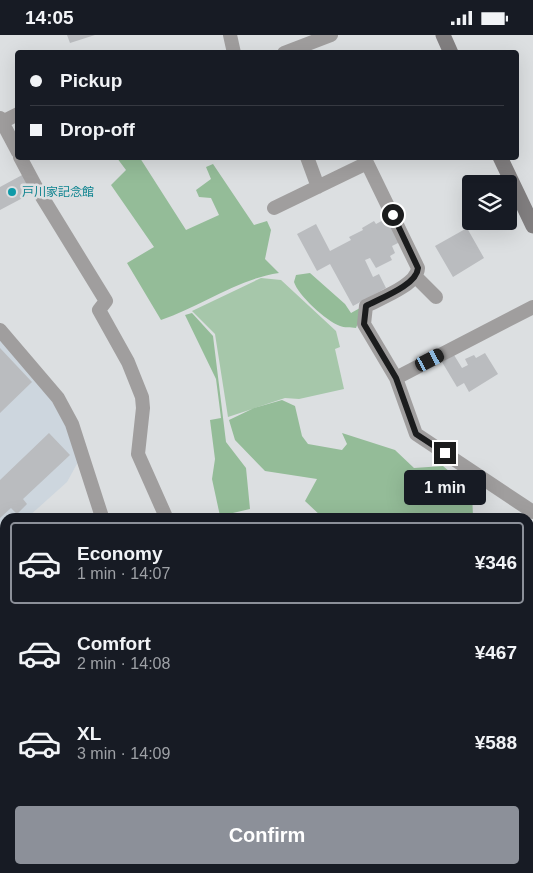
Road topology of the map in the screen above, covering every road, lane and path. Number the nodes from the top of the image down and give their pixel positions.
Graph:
1 (230, 35) edge
2 (331, 35) edge
3 (443, 35) edge
4 (233, 50) edge
5 (292, 50) edge
6 (450, 50) edge
7 (15, 115) edge
8 (1, 120) edge
9 (15, 146) edge
10 (22, 160) edge
11 (308, 160) edge
12 (374, 160) edge
13 (501, 160) edge
14 (367, 163) junction
15 (318, 187) junction
16 (274, 208) dead end
17 (533, 226) edge
18 (416, 277) junction
19 (436, 297) dead end
20 (533, 307) edge
21 (0, 330) edge
22 (396, 378) junction
23 (533, 512) edge
24 (101, 513) edge
25 (164, 513) edge

1 - 4 street
2 - 5 street
3 - 6 main road
7 - 8 street
8 - 9 street
10 - 25 street
11 - 15 street
12 - 14 street
13 - 17 main road
14 - 15 street
14 - 18 street
15 - 16 street
18 - 19 street
18 - 22 street
20 - 22 street
21 - 24 street
22 - 23 street

